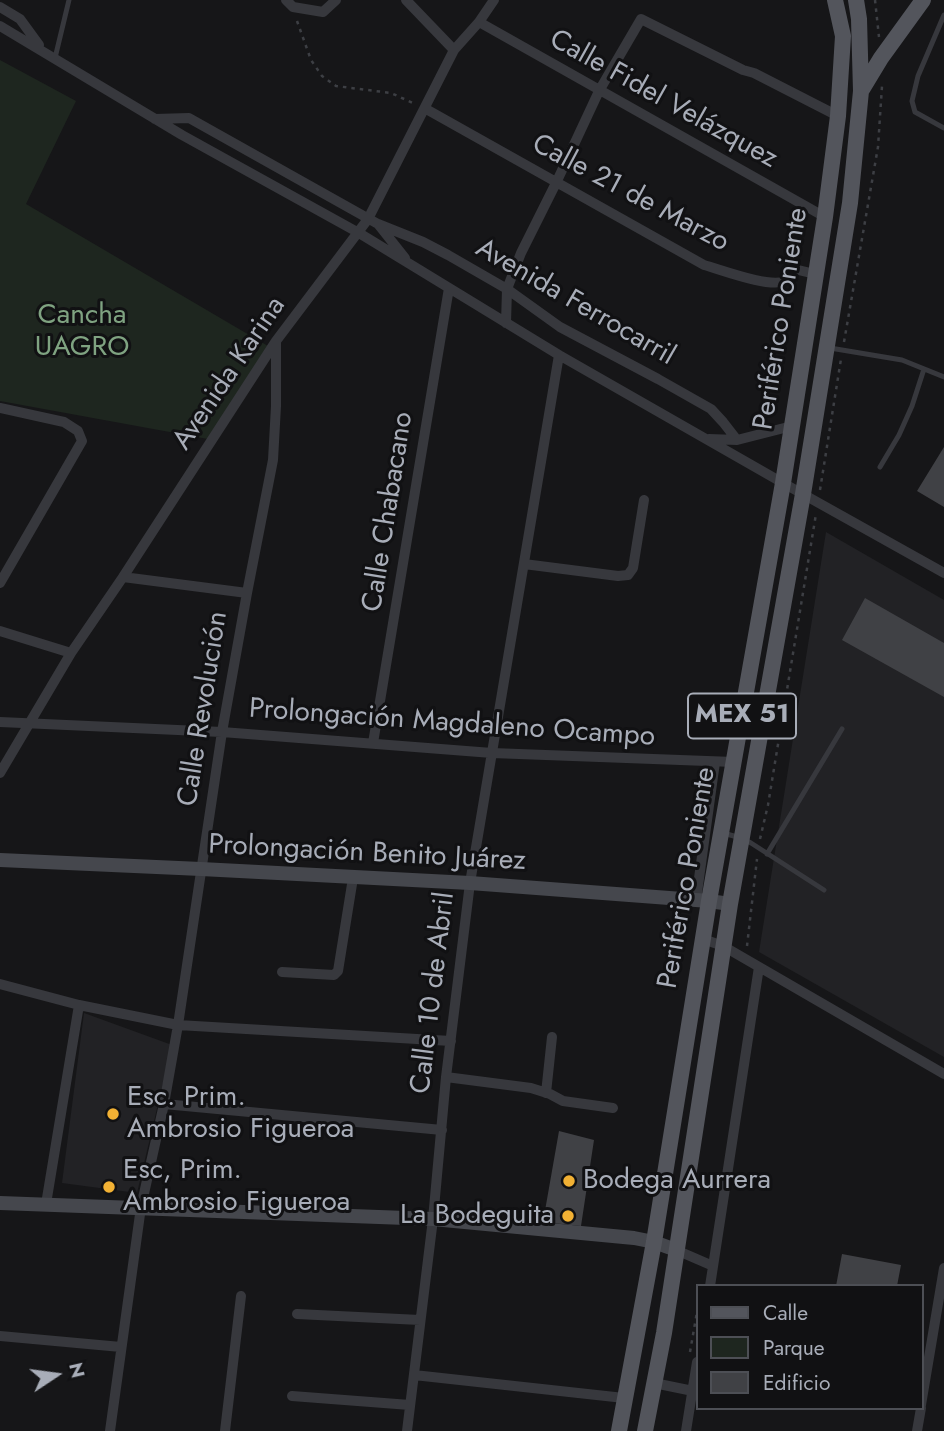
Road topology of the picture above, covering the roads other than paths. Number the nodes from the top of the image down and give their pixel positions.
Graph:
1 (69, 0) edge
2 (337, 0) edge
3 (406, 0) edge
4 (494, 0) edge
5 (835, 0) edge
6 (856, 0) edge
7 (923, 0) edge
8 (289, 3) edge
9 (0, 7) edge
10 (944, 15) edge
11 (479, 22) junction
12 (0, 26) edge
13 (42, 50) junction
14 (454, 50) junction
15 (55, 58) junction
16 (862, 90) junction
17 (599, 91) junction
18 (426, 109) junction
19 (838, 116) junction
20 (155, 119) junction
21 (944, 128) edge
22 (557, 181) junction
23 (825, 217) junction
24 (373, 222) junction
25 (359, 233) junction
26 (410, 264) junction
27 (815, 274) junction
28 (449, 288) junction
29 (508, 289) junction
30 (506, 323) junction
31 (276, 341) junction
32 (835, 348) junction
33 (559, 355) junction
34 (924, 369) junction
35 (944, 377) edge
36 (0, 408) edge
37 (792, 426) junction
38 (706, 439) junction
39 (737, 440) junction
40 (880, 467) dead end
41 (783, 483) junction
42 (803, 494) junction
43 (644, 500) dead end
44 (524, 564) junction
45 (944, 573) edge
46 (123, 577) junction
47 (0, 583) edge
48 (247, 593) junction
49 (0, 631) edge
50 (71, 653) junction
51 (0, 722) edge
52 (29, 724) junction
53 (842, 729) dead end
54 (222, 732) junction
55 (373, 744) junction
56 (492, 753) junction
57 (715, 762) junction
58 (734, 762) junction
59 (0, 773) edge
60 (722, 832) junction
61 (741, 838) junction
62 (767, 853) junction
63 (0, 860) edge
64 (201, 869) junction
65 (354, 878) junction
66 (470, 883) junction
67 (824, 890) dead end
68 (703, 901) junction
69 (730, 904) junction
70 (703, 939) junction
71 (723, 946) junction
72 (759, 967) junction
73 (282, 972) dead end
74 (0, 984) edge
75 (79, 1004) junction
76 (178, 1025) junction
77 (552, 1037) dead end
78 (451, 1041) junction
79 (944, 1074) edge
80 (446, 1077) junction
81 (546, 1093) junction
82 (164, 1104) junction
83 (613, 1108) dead end
84 (442, 1130) junction
85 (0, 1203) edge
86 (46, 1204) junction
87 (141, 1207) junction
88 (433, 1219) junction
89 (654, 1242) junction
90 (677, 1250) junction
91 (713, 1266) junction
92 (944, 1268) edge
93 (710, 1284) edge
94 (241, 1296) dead end
95 (297, 1314) dead end
96 (420, 1320) junction
97 (0, 1336) edge
98 (121, 1347) junction
99 (696, 1369) edge
100 (414, 1375) junction
101 (654, 1383) junction
102 (693, 1391) junction
103 (923, 1395) edge
104 (292, 1396) dead end
105 (624, 1398) junction
106 (410, 1405) junction
107 (920, 1410) edge
108 (110, 1431) edge
109 (225, 1431) edge
110 (407, 1431) edge
111 (618, 1431) edge
112 (645, 1431) edge
113 (686, 1431) edge
114 (917, 1431) edge

1 - 15 lane
2 - 8 street
3 - 14 street
4 - 11 street, Avenida Karina
5 - 19 main road, Periférico Poniente / MEX 51
6 - 16 main road, Periférico Poniente / MEX 51
7 - 16 main road
9 - 13 street
10 - 21 lane
11 - 14 street, Avenida Karina
11 - 17 street, Calle Fidel Velázquez
12 - 13 street
13 - 15 street
14 - 18 street, Avenida Karina
15 - 20 street
16 - 32 main road, Periférico Poniente / MEX 51
17 - 19 street
17 - 22 street
17 - 23 street, Calle Fidel Velázquez
18 - 22 street, Calle 21 de Marzo
18 - 24 street, Avenida Karina
19 - 23 main road, Periférico Poniente / MEX 51
20 - 24 street, Avenida Ferrocarril
20 - 25 street
22 - 27 street, Calle 21 de Marzo
22 - 29 street
23 - 27 main road, Periférico Poniente / MEX 51
24 - 25 street, Avenida Karina
24 - 26 street
24 - 29 street, Avenida Ferrocarril
25 - 26 street
25 - 31 street, Avenida Karina
26 - 28 street
27 - 37 main road, Periférico Poniente / MEX 51
28 - 30 street
28 - 55 street, Calle Chabacano
29 - 30 street
29 - 39 street, Avenida Ferrocarril
30 - 33 street
31 - 46 street, Avenida Karina
31 - 48 street, Calle Revolución
32 - 34 lane
32 - 42 main road, Periférico Poniente / MEX 51
33 - 38 street
33 - 44 street, Calle 10 de Abril
34 - 35 lane
34 - 40 lane
36 - 47 street
37 - 39 street
37 - 41 main road, Periférico Poniente / MEX 51
38 - 39 street
38 - 41 street
41 - 42 street
41 - 58 main road, Periférico Poniente / MEX 51
42 - 45 street
42 - 61 main road, Periférico Poniente / MEX 51
43 - 44 street
44 - 56 street, Calle 10 de Abril
46 - 48 street
46 - 50 street, Avenida Karina
48 - 54 street, Calle Revolución
49 - 50 street
50 - 52 street, Avenida Karina
51 - 52 street, Prolongación Magdaleno Ocampo
52 - 54 street, Prolongación Magdaleno Ocampo
52 - 59 street, Avenida Karina
53 - 62 lane
54 - 55 street, Prolongación Magdaleno Ocampo
54 - 64 street, Calle Revolución
55 - 56 street, Prolongación Magdaleno Ocampo
56 - 57 street, Prolongación Magdaleno Ocampo
56 - 66 street, Calle 10 de Abril
57 - 58 street, Prolongación Magdaleno Ocampo
57 - 68 street
58 - 60 main road, Periférico Poniente / MEX 51
60 - 61 lane
60 - 68 main road, Periférico Poniente / MEX 51
61 - 62 lane
61 - 69 main road, Periférico Poniente / MEX 51
62 - 67 lane
63 - 64 street, Prolongación Benito Juárez
64 - 65 street, Prolongación Benito Juárez
64 - 76 street, Calle Revolución
65 - 66 street, Prolongación Benito Juárez
65 - 73 street
66 - 68 street, Prolongación Benito Juárez
66 - 78 street, Calle 10 de Abril
68 - 69 street, Prolongación Benito Juárez
68 - 70 main road, Periférico Poniente / MEX 51
69 - 71 main road, Periférico Poniente / MEX 51
70 - 71 street
70 - 89 main road, Periférico Poniente / MEX 51
71 - 72 street
71 - 90 main road, Periférico Poniente / MEX 51
72 - 79 street
72 - 91 street
74 - 75 street
75 - 76 street
75 - 86 street
76 - 78 street
76 - 82 street, Calle Revolución
77 - 81 street
78 - 80 street, Calle 10 de Abril
80 - 81 street
80 - 84 street, Calle 10 de Abril
81 - 83 street
82 - 84 street
82 - 87 street, Calle Revolución
84 - 88 street, Calle 10 de Abril
85 - 86 street
86 - 87 street
87 - 88 street
87 - 98 street, Calle Revolución
88 - 89 street
88 - 96 street, Calle 10 de Abril
89 - 90 street
89 - 105 main road, Periférico Poniente / MEX 51
90 - 91 street
90 - 101 main road, Periférico Poniente / MEX 51
91 - 93 street
92 - 103 street
94 - 109 street
95 - 96 street
96 - 100 street, Calle 10 de Abril
97 - 98 street
98 - 108 street, Calle Revolución
99 - 102 street
100 - 105 street
100 - 106 street, Calle 10 de Abril
101 - 102 street
101 - 112 main road, Periférico Poniente / MEX 51
102 - 113 street
104 - 106 street
105 - 111 main road, Periférico Poniente / MEX 51
106 - 110 street, Calle 10 de Abril
107 - 114 street

